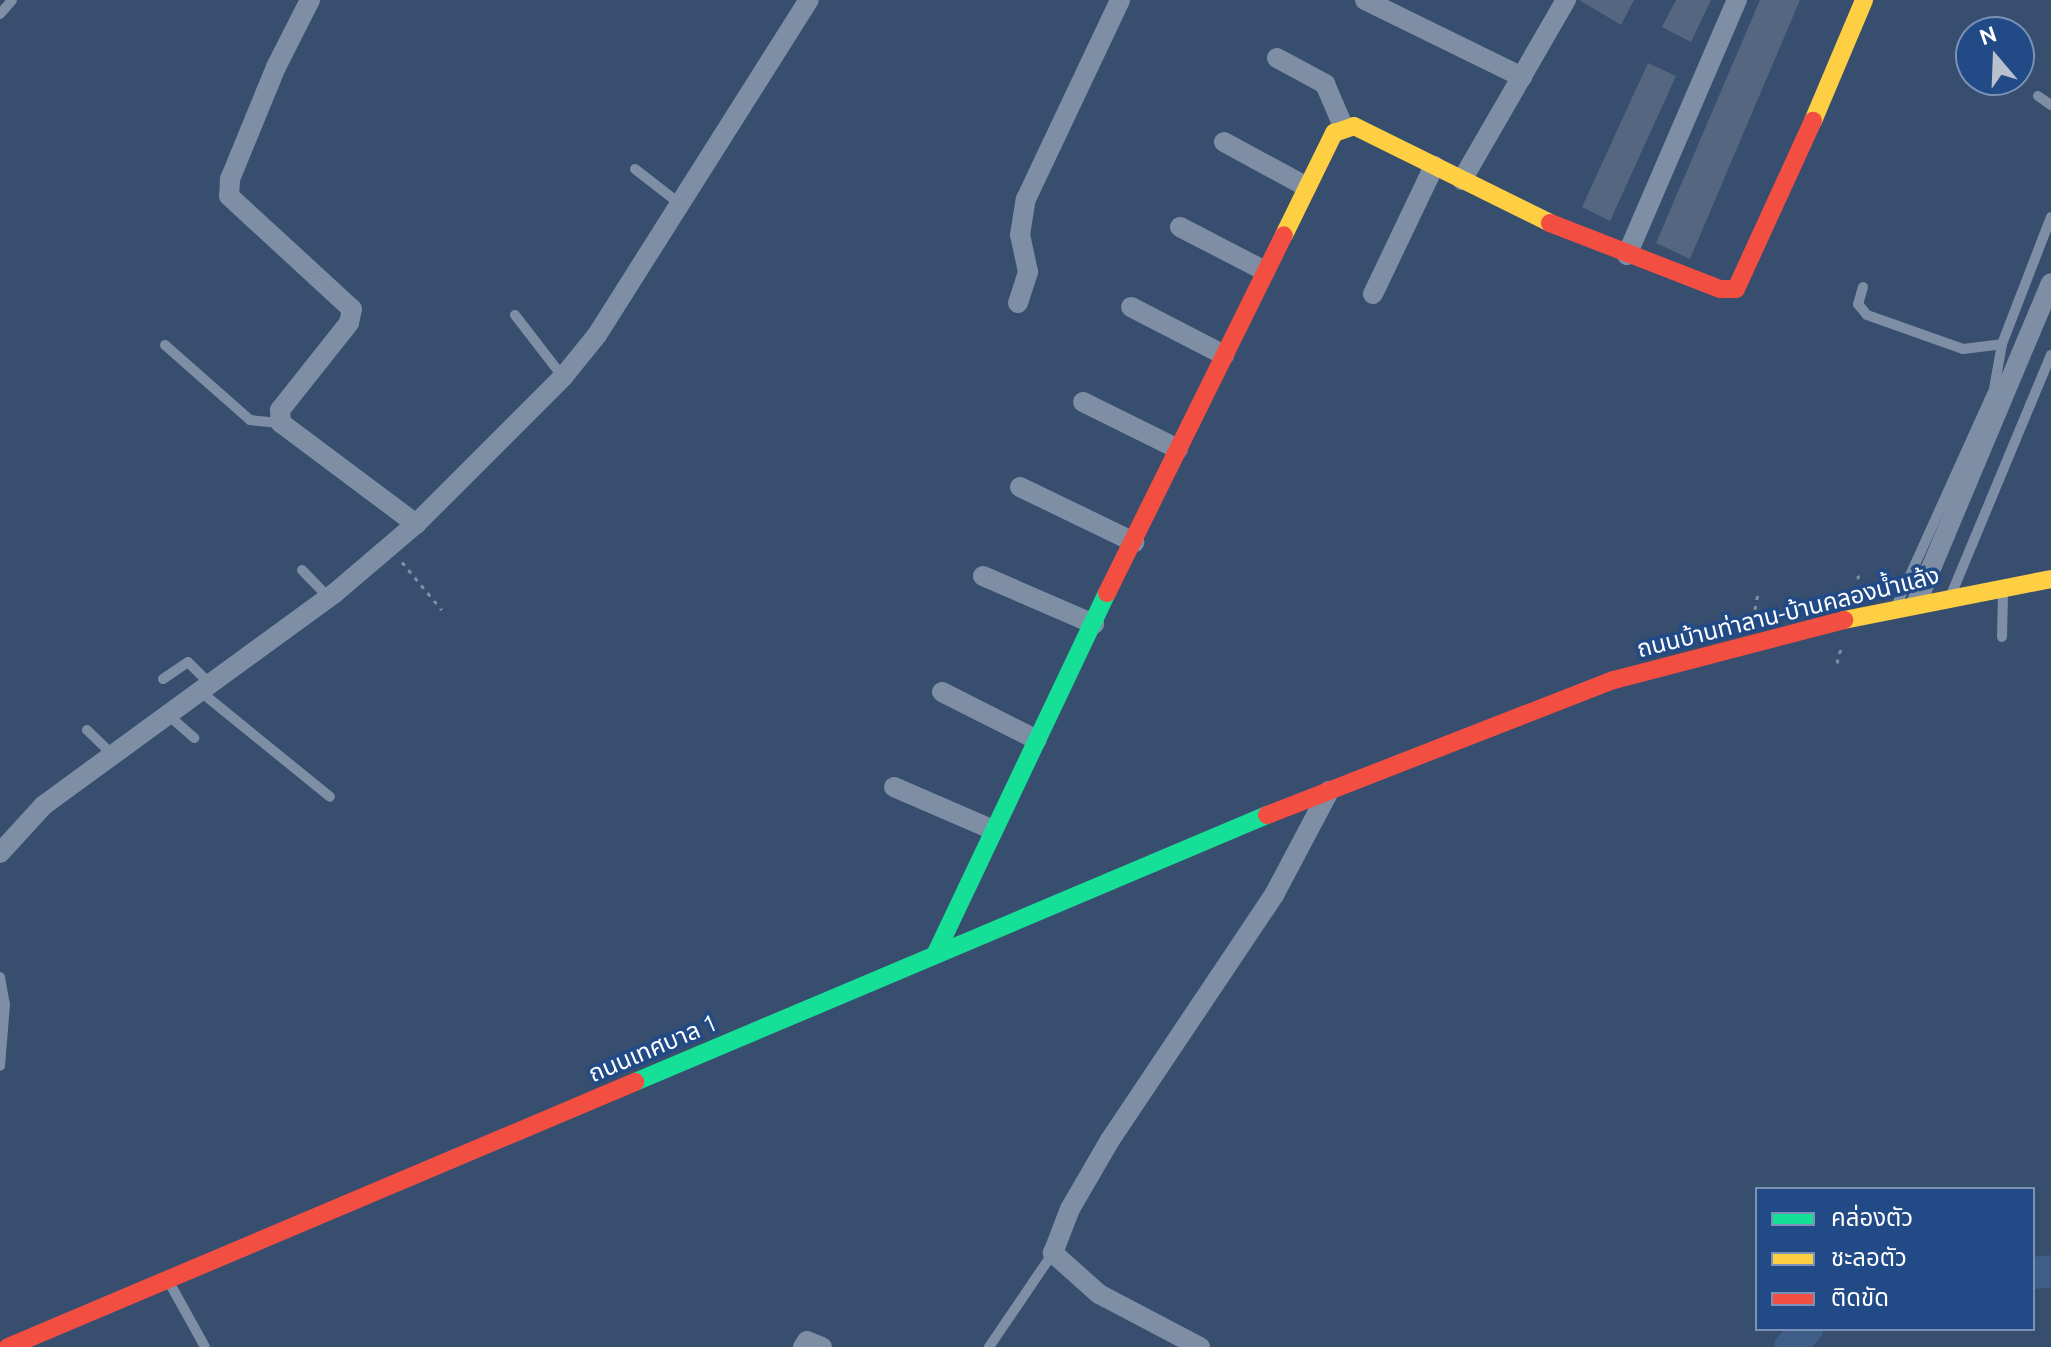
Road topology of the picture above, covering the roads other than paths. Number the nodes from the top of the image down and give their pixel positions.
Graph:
1 (12, 0) edge
2 (310, 0) edge
3 (809, 0) edge
4 (1120, 0) edge
5 (1365, 0) edge
6 (1566, 0) edge
7 (1737, 0) edge
8 (1864, 0) edge
9 (0, 14) edge
10 (1277, 58) dead end
11 (1522, 77) junction
12 (2038, 96) dead end
13 (2051, 105) edge
14 (1343, 126) junction
15 (1224, 142) dead end
16 (1434, 166) junction
17 (635, 169) dead end
18 (1462, 180) junction
19 (1307, 187) junction
20 (680, 204) junction
21 (2051, 217) edge
22 (1180, 227) dead end
23 (1627, 255) junction
24 (1265, 271) junction
25 (2051, 283) edge
26 (1863, 287) dead end
27 (1373, 294) dead end
28 (1018, 303) dead end
29 (1131, 307) dead end
30 (515, 315) dead end
31 (2002, 344) junction
32 (165, 345) dead end
33 (1224, 355) junction
34 (2051, 355) edge
35 (563, 377) junction
36 (1083, 402) dead end
37 (281, 423) junction
38 (1178, 449) junction
39 (1020, 487) dead end
40 (416, 524) junction
41 (1134, 542) junction
42 (302, 570) dead end
43 (983, 576) dead end
44 (2051, 579) edge
45 (2003, 586) junction
46 (1950, 597) junction
47 (329, 598) junction
48 (1916, 604) junction
49 (1895, 608) junction
50 (1094, 624) junction
51 (2002, 637) dead end
52 (163, 679) dead end
53 (206, 689) junction
54 (942, 692) dead end
55 (168, 715) junction
56 (87, 730) dead end
57 (194, 738) dead end
58 (1037, 740) junction
59 (113, 755) junction
60 (894, 787) dead end
61 (1323, 793) junction
62 (330, 797) dead end
63 (991, 829) junction
64 (0, 853) edge
65 (935, 955) junction
66 (0, 977) edge
67 (0, 1066) edge
68 (1053, 1253) junction
69 (167, 1280) junction
70 (8, 1347) edge
71 (205, 1347) edge
72 (803, 1347) edge
73 (822, 1347) edge
74 (989, 1347) edge
75 (1200, 1347) edge

1 - 9 lane
2 - 37 street
3 - 20 street
4 - 28 street
5 - 11 street
6 - 11 street
7 - 23 street
8 - 23 street
10 - 14 street
11 - 18 street
12 - 13 lane
14 - 16 street
14 - 19 street
15 - 19 street
16 - 18 street
16 - 27 street
17 - 20 lane
18 - 23 street
19 - 24 street
20 - 35 street
21 - 31 lane
22 - 24 street
24 - 33 street
25 - 48 street
26 - 31 lane
29 - 33 street
30 - 35 lane
31 - 49 lane
32 - 37 lane
33 - 38 street
34 - 46 lane
35 - 40 street
36 - 38 street
37 - 40 street
38 - 41 street
39 - 41 street
40 - 47 street
41 - 50 street
42 - 47 lane
43 - 50 street
44 - 45 street, ถนนบ้านท่าลาน-บ้านคลองน้ำแล้ง
45 - 46 street, ถนนบ้านท่าลาน-บ้านคลองน้ำแล้ง
45 - 51 lane
46 - 48 street, ถนนบ้านท่าลาน-บ้านคลองน้ำแล้ง
47 - 53 street
48 - 49 street, ถนนบ้านท่าลาน-บ้านคลองน้ำแล้ง
49 - 61 street, ถนนบ้านท่าลาน-บ้านคลองน้ำแล้ง
50 - 58 street
52 - 53 lane
53 - 55 street
53 - 62 lane
54 - 58 street
55 - 57 lane
55 - 59 street
56 - 59 lane
58 - 63 street
59 - 64 street
60 - 63 street
61 - 65 street, ถนนเทศบาล 1
61 - 68 street
63 - 65 street
65 - 69 street, ถนนเทศบาล 1
66 - 67 lane
68 - 74 lane
68 - 75 street
69 - 70 street, ถนนเทศบาล 1
69 - 71 lane
72 - 73 street

